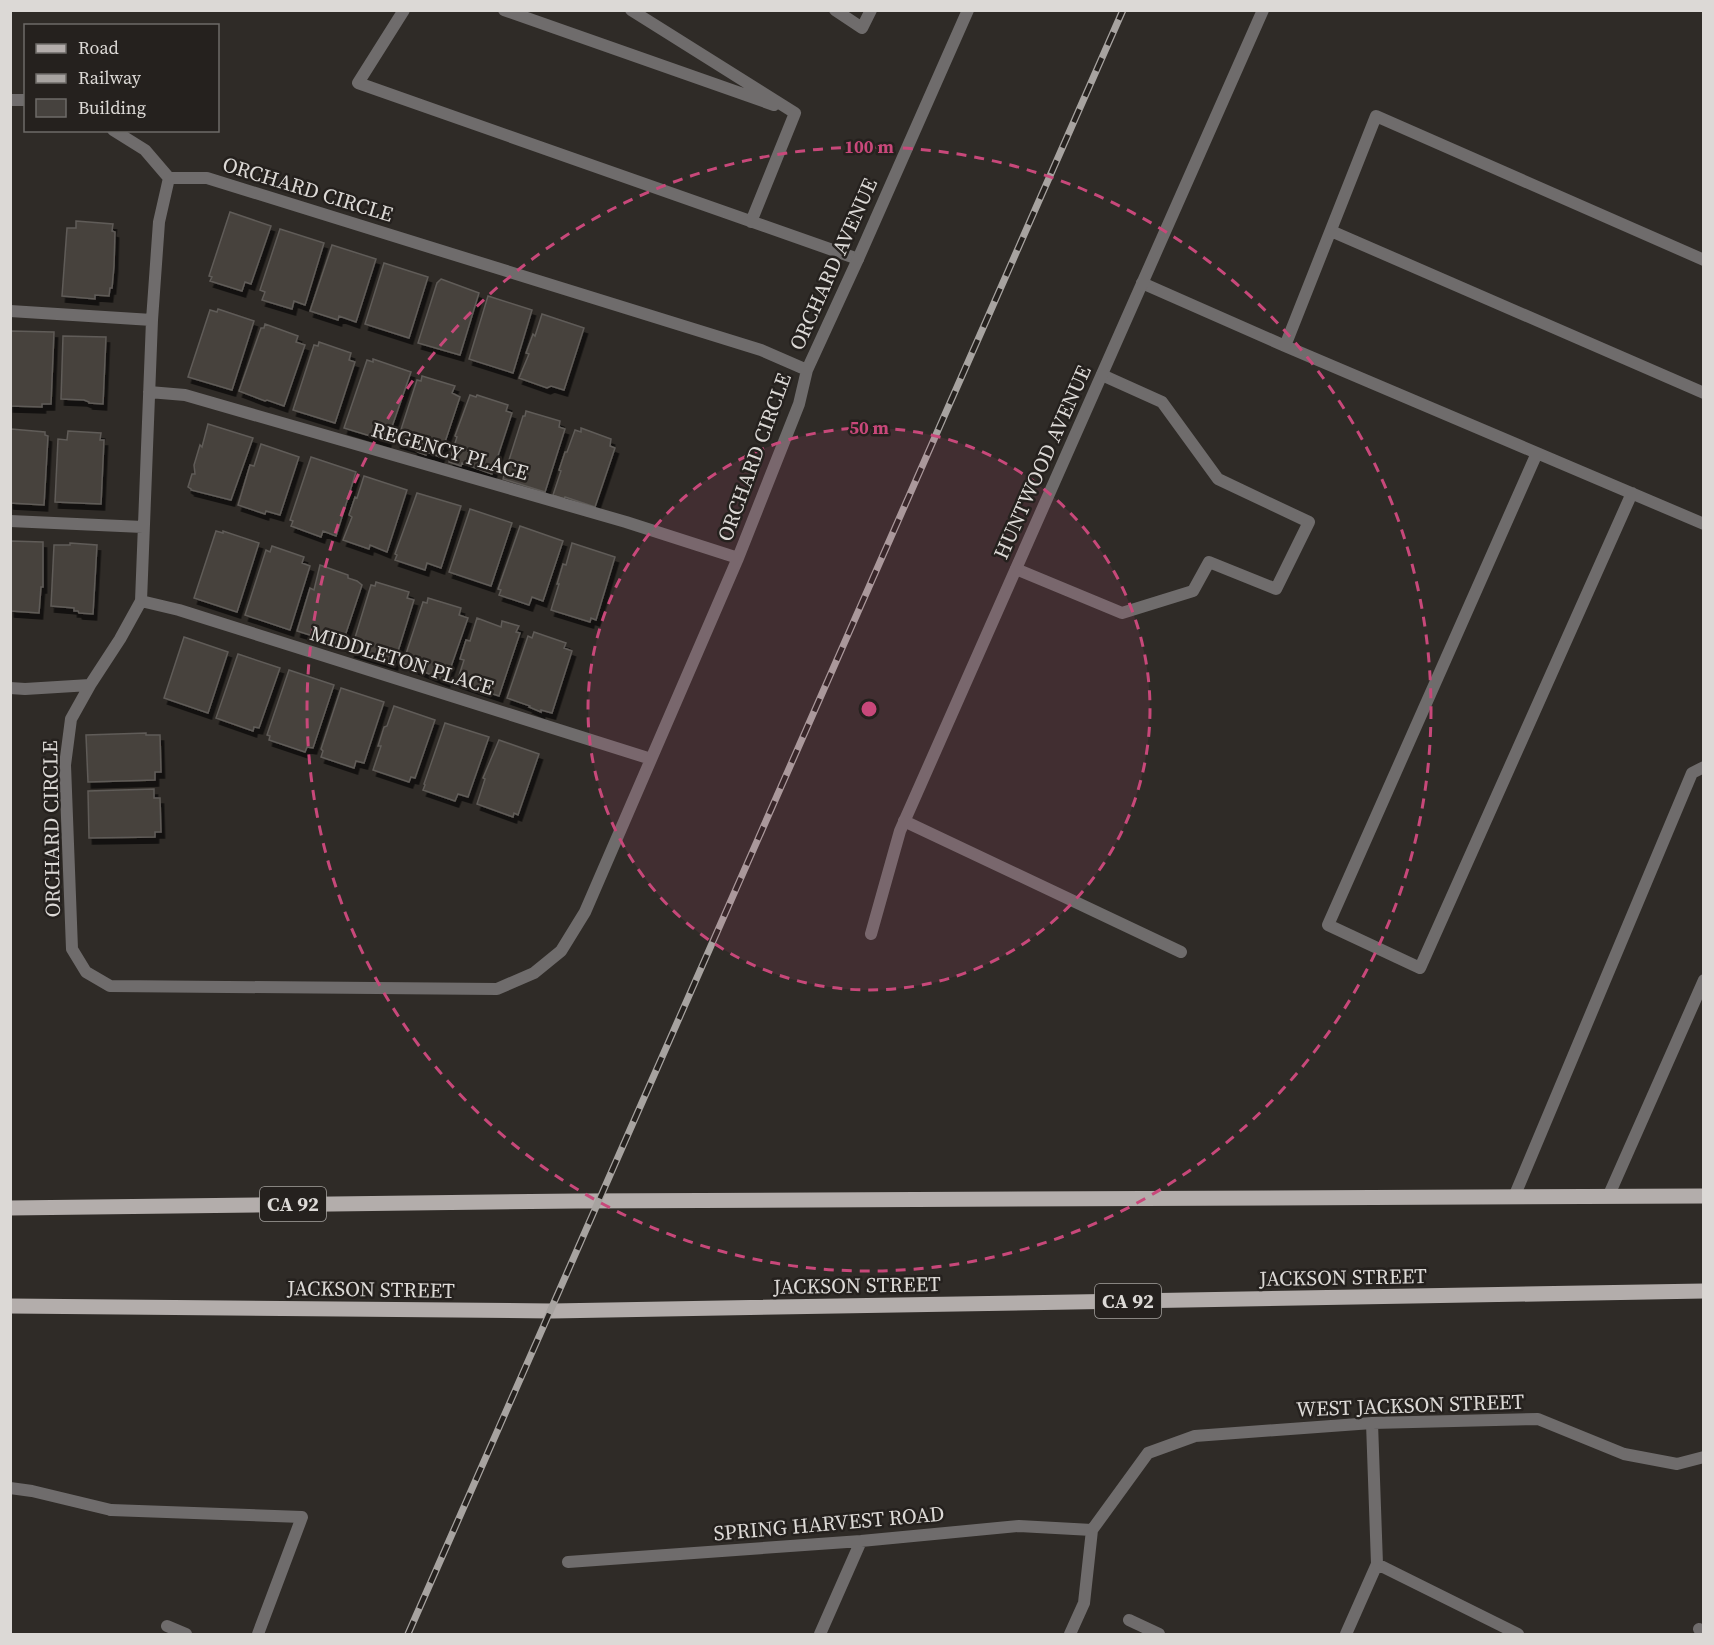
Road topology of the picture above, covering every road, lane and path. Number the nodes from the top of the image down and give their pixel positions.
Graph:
1 (404, 10) edge
2 (504, 10) edge
3 (631, 10) edge
4 (835, 10) edge
5 (871, 10) edge
6 (968, 10) edge
7 (1263, 10) edge
8 (795, 113) junction
9 (116, 132) edge
10 (169, 178) junction
11 (751, 222) junction
12 (1331, 231) junction
13 (858, 259) junction
14 (1704, 260) edge
15 (1142, 283) junction
16 (10, 311) edge
17 (152, 320) junction
18 (1285, 346) junction
19 (807, 370) junction
20 (1102, 375) junction
21 (149, 392) junction
22 (1704, 393) edge
23 (1537, 453) junction
24 (1632, 493) junction
25 (10, 521) edge
26 (1704, 524) edge
27 (143, 527) junction
28 (738, 558) junction
29 (1016, 569) junction
30 (141, 601) junction
31 (90, 685) junction
32 (10, 688) edge
33 (651, 759) junction
34 (1704, 767) edge
35 (904, 821) junction
36 (871, 934) dead end
37 (1181, 952) dead end
38 (1704, 980) edge
39 (1704, 1196) edge
40 (1514, 1197) junction
41 (1608, 1197) junction
42 (10, 1208) edge
43 (1704, 1291) edge
44 (10, 1306) edge
45 (1372, 1422) junction
46 (1704, 1457) edge
47 (10, 1488) edge
48 (1092, 1530) junction
49 (861, 1541) junction
50 (568, 1562) dead end
51 (1377, 1564) junction
52 (1129, 1620) dead end
53 (167, 1626) dead end
54 (186, 1635) edge
55 (258, 1635) edge
56 (820, 1635) edge
57 (1070, 1635) edge
58 (1159, 1635) edge
59 (1346, 1635) edge
60 (1518, 1635) edge

1 - 11 street
2 - 8 street
3 - 8 street
4 - 5 street
6 - 13 street, ORCHARD AVENUE
7 - 15 street, HUNTWOOD AVENUE
8 - 11 street
9 - 10 street
10 - 17 street, ORCHARD CIRCLE
10 - 19 street, ORCHARD CIRCLE
11 - 13 street
12 - 14 street
12 - 18 street
12 - 22 street
13 - 19 street, ORCHARD AVENUE
15 - 18 street
15 - 20 street, HUNTWOOD AVENUE
16 - 17 street
17 - 21 street, ORCHARD CIRCLE
18 - 23 street
19 - 28 street, ORCHARD CIRCLE
20 - 29 street, HUNTWOOD AVENUE
20 - 29 street
21 - 27 street, ORCHARD CIRCLE
21 - 28 street, REGENCY PLACE
23 - 24 street
23 - 24 street
24 - 26 street
25 - 27 street
27 - 30 street, ORCHARD CIRCLE
28 - 33 street, ORCHARD CIRCLE
29 - 35 street, HUNTWOOD AVENUE
30 - 31 street, ORCHARD CIRCLE
30 - 33 street, MIDDLETON PLACE
31 - 32 street
31 - 33 street, ORCHARD CIRCLE
34 - 40 street
35 - 36 street, HUNTWOOD AVENUE
35 - 37 street
38 - 41 street
39 - 41 main road, CA 92
40 - 41 main road, CA 92
40 - 42 main road, CA 92
43 - 44 main road, JACKSON STREET / CA 92
45 - 46 street, WEST JACKSON STREET
45 - 48 street, WEST JACKSON STREET
45 - 51 street
47 - 55 street
48 - 49 street, SPRING HARVEST ROAD
48 - 57 street
49 - 50 street, SPRING HARVEST ROAD
49 - 56 street
51 - 59 street
51 - 60 street
52 - 58 street
53 - 54 street

